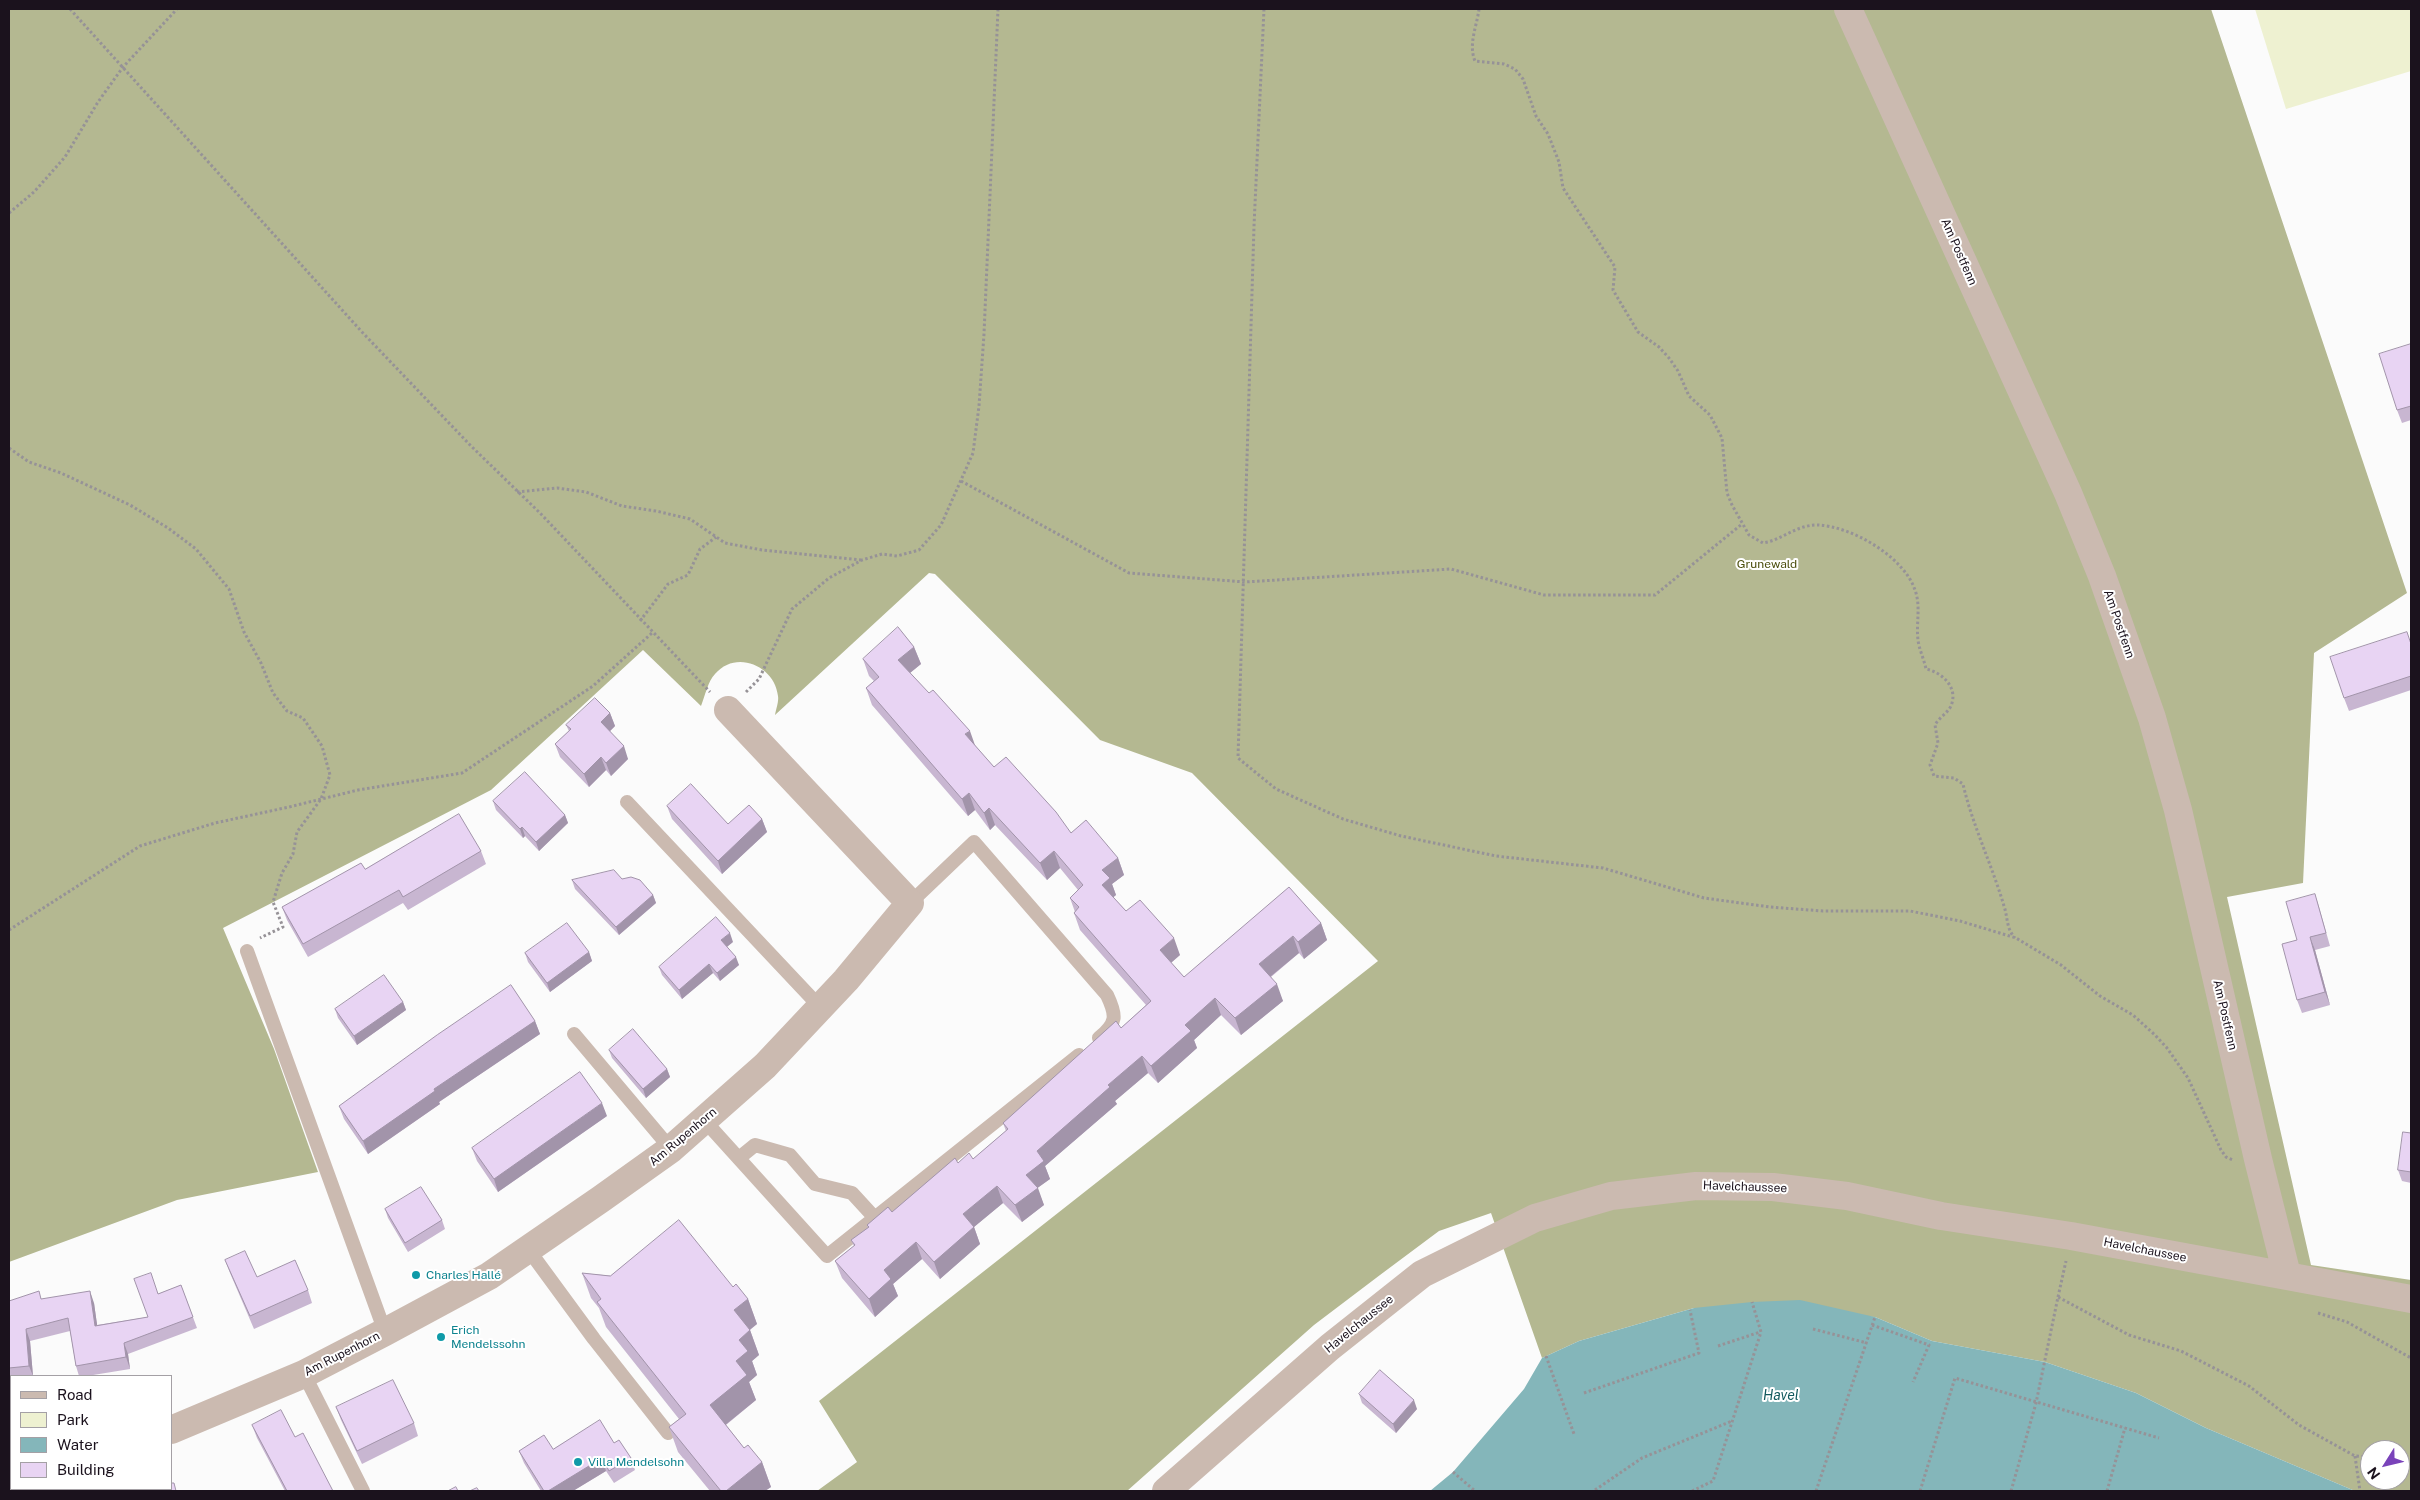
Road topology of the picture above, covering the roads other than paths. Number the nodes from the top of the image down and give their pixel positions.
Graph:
1 (1848, 9) edge
2 (728, 710) road end
3 (627, 802) dead end
4 (910, 902) junction
5 (247, 951) road end
6 (820, 1007) junction
7 (574, 1034) dead end
8 (704, 1120) junction
9 (671, 1149) junction
10 (739, 1158) junction
11 (874, 1217) junction
12 (528, 1249) junction
13 (2287, 1275) junction
14 (2411, 1299) edge
15 (385, 1332) junction
16 (304, 1374) junction
17 (172, 1430) edge
18 (668, 1433) dead end
19 (363, 1491) edge
20 (1166, 1491) edge

1 - 13 street, Am Postfenn
2 - 4 street
3 - 6 lane
4 - 6 street, Am Rupenhorn
4 - 11 lane
5 - 15 lane
6 - 8 street, Am Rupenhorn
7 - 9 lane
8 - 9 street, Am Rupenhorn
8 - 10 lane
9 - 12 street, Am Rupenhorn
10 - 11 lane
10 - 11 lane
12 - 15 street, Am Rupenhorn
12 - 18 lane
13 - 14 street, Havelchaussee
13 - 20 street, Havelchaussee
15 - 16 street, Am Rupenhorn
16 - 17 street, Am Rupenhorn
16 - 19 lane

